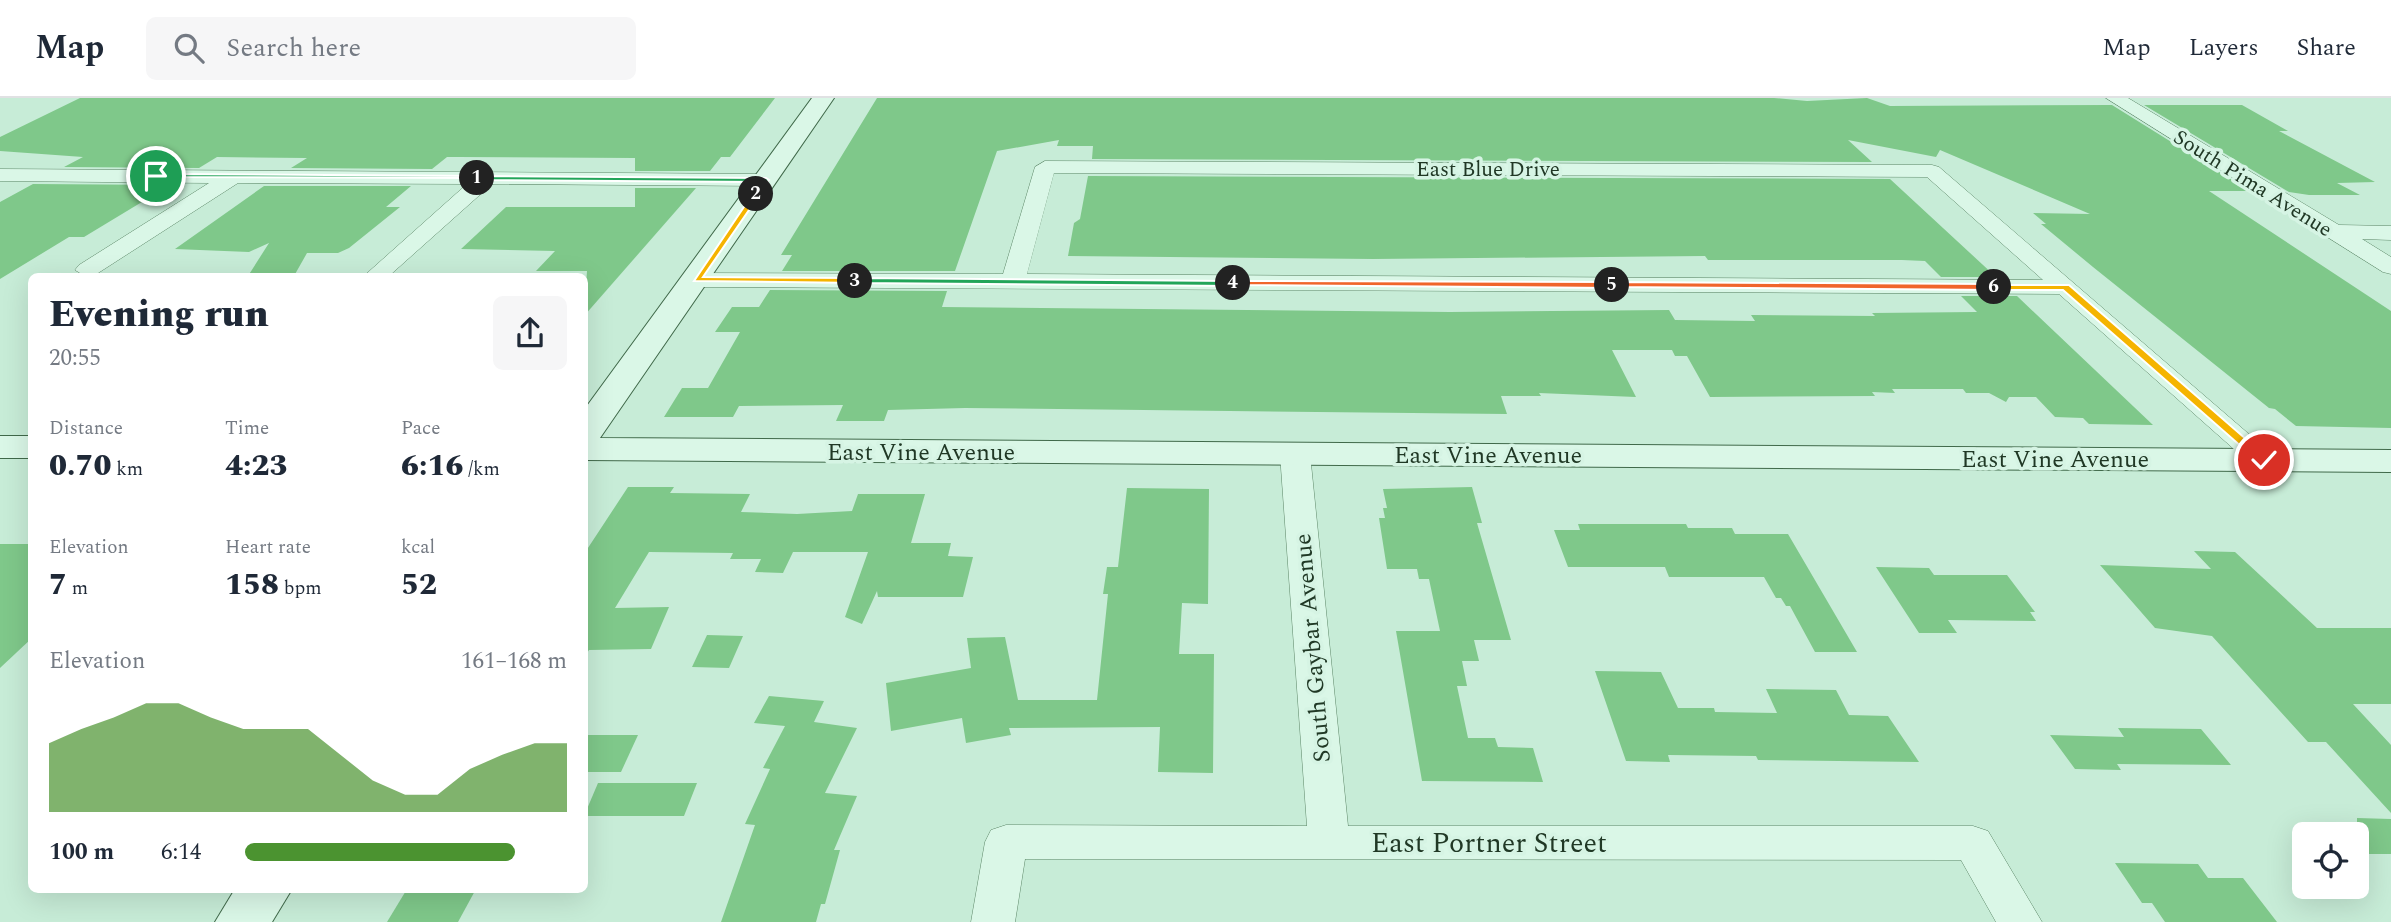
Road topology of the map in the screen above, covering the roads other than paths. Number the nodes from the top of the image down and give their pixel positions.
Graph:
1 (823, 98) edge
2 (2115, 98) edge
3 (0, 176) edge
4 (234, 176) junction
5 (487, 178) junction
6 (766, 180) junction
7 (2333, 232) junction
8 (2391, 233) edge
9 (2391, 267) edge
10 (87, 270) dead end
11 (379, 273) edge
12 (697, 280) junction
13 (1013, 282) junction
14 (2066, 287) junction
15 (588, 430) edge
16 (588, 449) edge
17 (1295, 454) junction
18 (2264, 460) junction
19 (2391, 461) edge
20 (1329, 842) junction
21 (262, 893) edge
22 (242, 922) edge
23 (993, 922) edge
24 (2020, 922) edge

1 - 6 street
2 - 7 street, South Pima Avenue
3 - 4 street
4 - 5 street
4 - 10 street
5 - 6 street
5 - 11 street
6 - 12 street
7 - 8 street
7 - 9 street, South Pima Avenue
12 - 13 street
12 - 15 street
13 - 14 street
13 - 14 street, East Blue Drive
14 - 18 street
16 - 17 street, East Vine Avenue
17 - 18 street, East Vine Avenue
17 - 20 street, South Gaybar Avenue
18 - 19 street, East Vine Avenue
20 - 23 street, East Portner Street
20 - 24 street, East Portner Street
21 - 22 street

